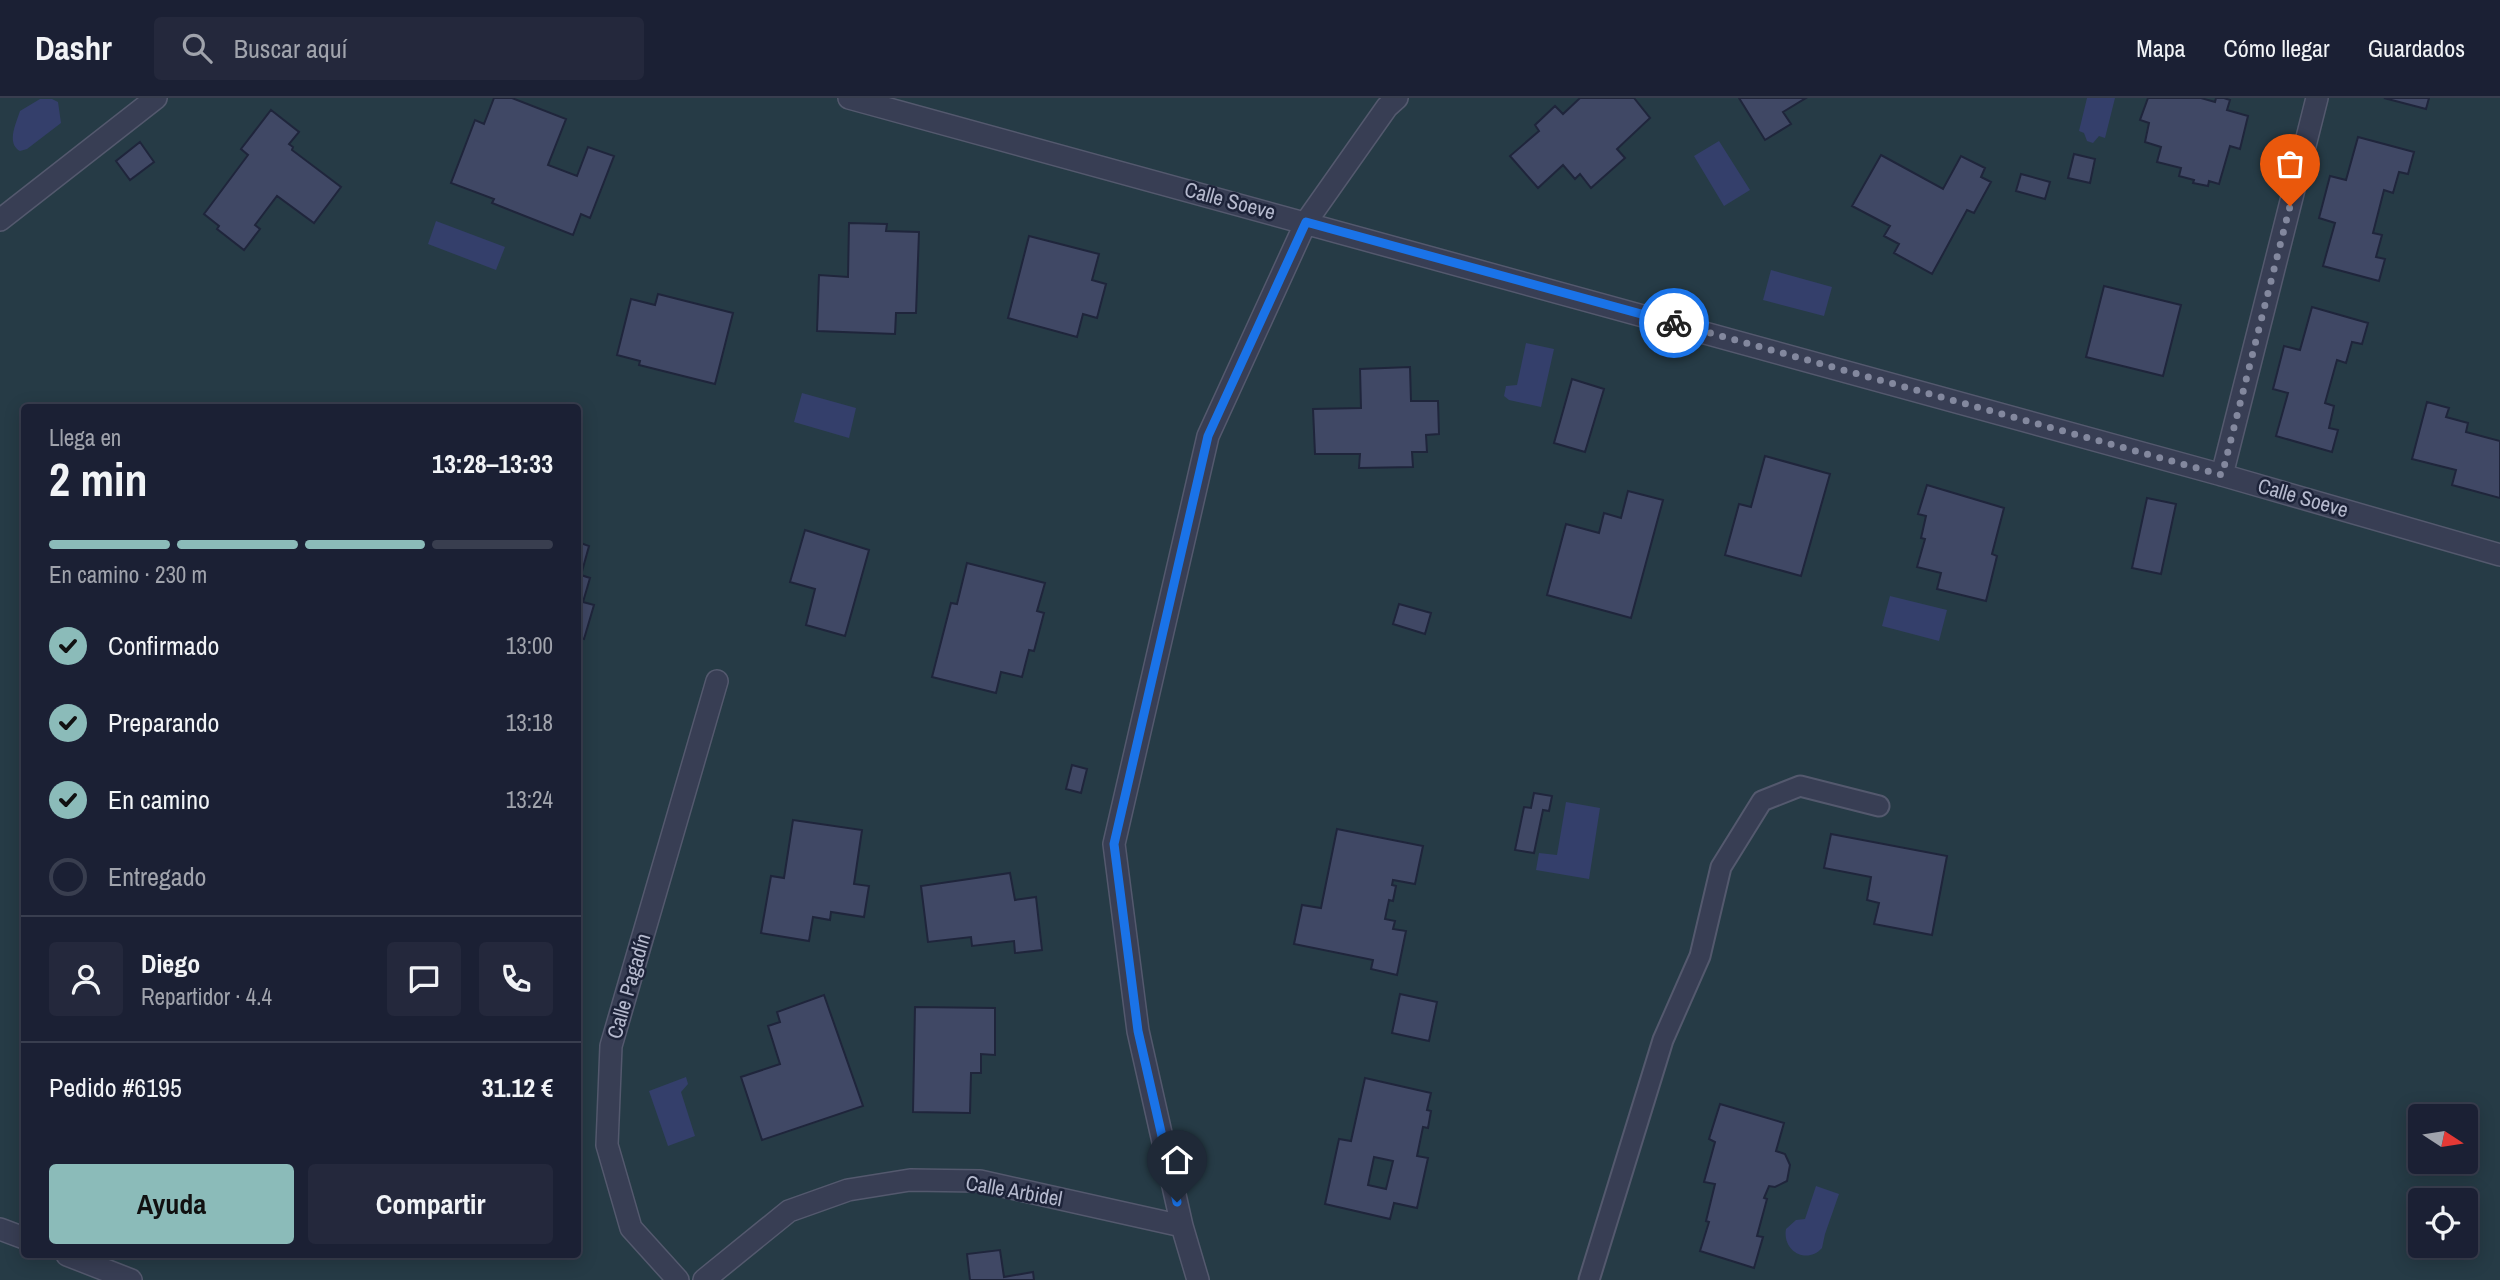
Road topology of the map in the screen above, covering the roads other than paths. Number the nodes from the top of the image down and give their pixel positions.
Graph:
1 (156, 98) edge
2 (849, 98) edge
3 (1396, 98) edge
4 (2318, 98) edge
5 (0, 220) edge
6 (1306, 222) junction
7 (2222, 475) junction
8 (2500, 555) edge
9 (717, 681) dead end
10 (1879, 806) dead end
11 (1182, 1226) junction
12 (0, 1229) edge
13 (21, 1237) edge
14 (75, 1258) edge
15 (131, 1280) edge
16 (678, 1280) edge
17 (704, 1280) edge
18 (1198, 1280) edge
19 (1589, 1280) edge

1 - 5 street
2 - 6 street, Calle Soeve
3 - 6 street
4 - 7 street
6 - 7 street, Calle Soeve
6 - 11 street
7 - 8 street, Calle Soeve
9 - 16 street, Calle Pagadín
10 - 19 lane
11 - 17 street, Calle Arbidel
11 - 18 street
12 - 13 street
14 - 15 street

